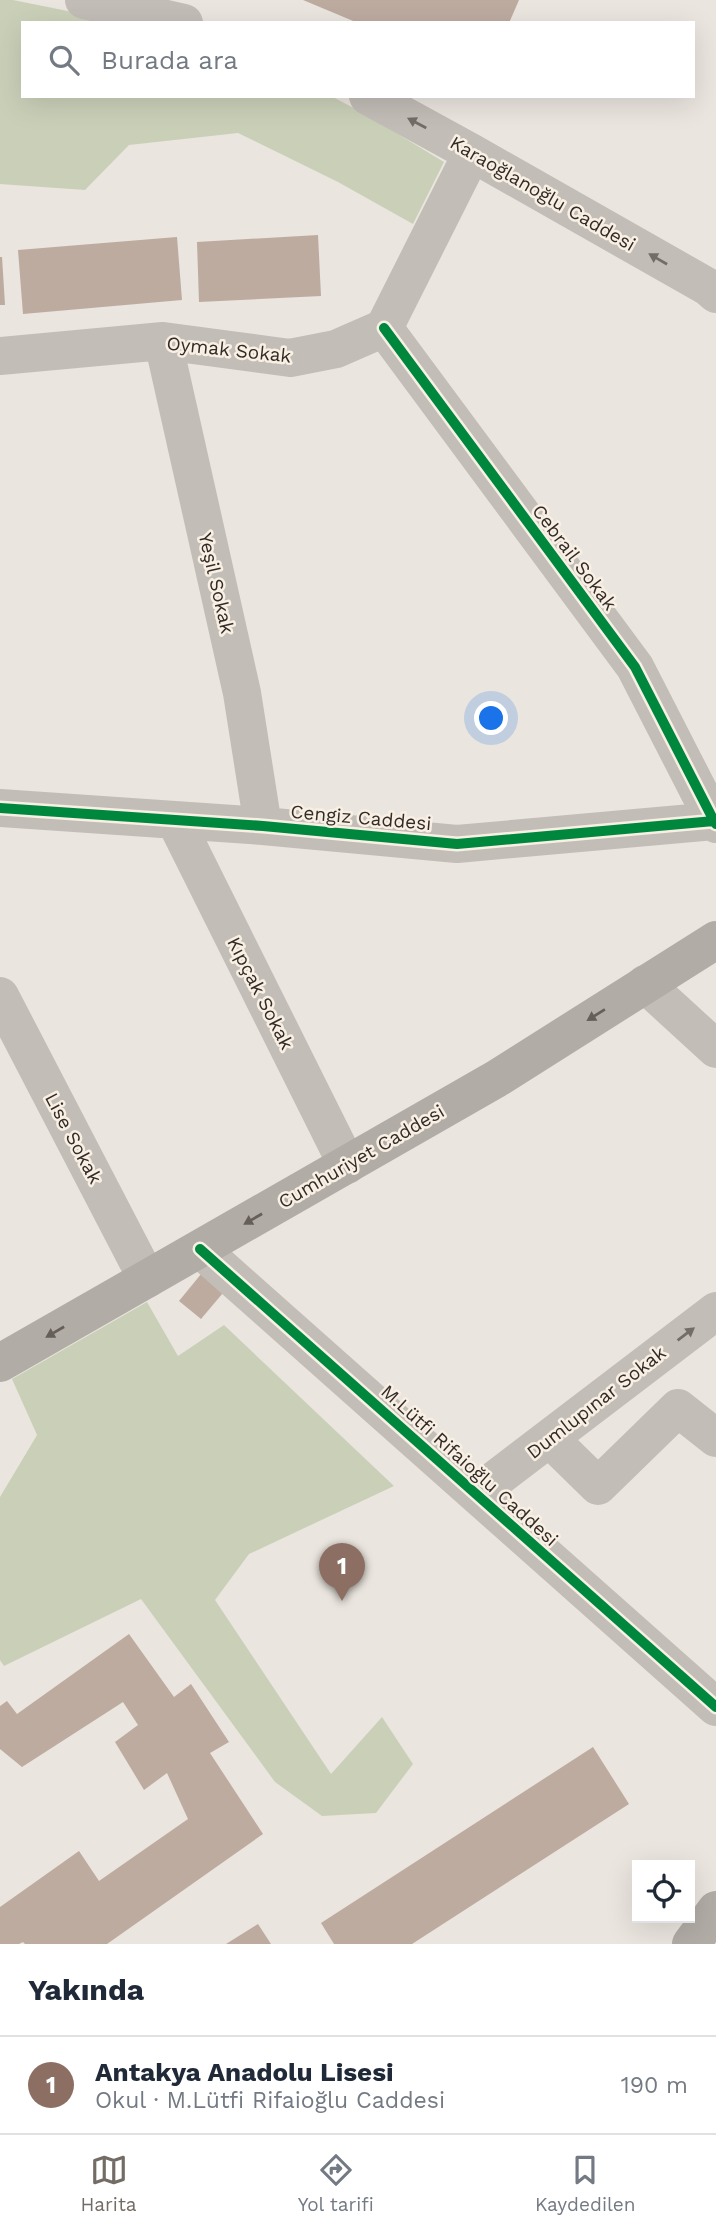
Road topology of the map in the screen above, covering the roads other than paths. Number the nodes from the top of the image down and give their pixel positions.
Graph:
1 (84, 0) edge
2 (175, 21) edge
3 (372, 98) edge
4 (472, 152) junction
5 (716, 294) edge
6 (384, 328) junction
7 (163, 341) junction
8 (0, 356) edge
9 (0, 808) edge
10 (175, 821) junction
11 (715, 823) edge
12 (263, 826) junction
13 (716, 940) edge
14 (645, 984) junction
15 (0, 996) edge
16 (716, 1049) edge
17 (347, 1165) junction
18 (200, 1249) junction
19 (147, 1279) junction
20 (716, 1311) edge
21 (0, 1363) edge
22 (550, 1438) junction
23 (716, 1438) edge
24 (476, 1494) junction
25 (716, 1707) edge
26 (716, 1910) edge
27 (691, 1944) edge

1 - 2 street
4 -> 3 street, Karaoğlanoğlu Caddesi
5 -> 4 street, Karaoğlanoğlu Caddesi
4 - 6 street
6 - 7 street, Oymak Sokak
6 - 11 street, Cebrail Sokak
7 - 8 street, Oymak Sokak
7 - 12 street, Yeşil Sokak
9 - 10 street, Cengiz Caddesi
10 - 12 street, Cengiz Caddesi
10 - 17 street, Kıpçak Sokak
11 - 12 street, Cengiz Caddesi
13 - 14 main road, Cumhuriyet Caddesi
14 - 16 street
14 -> 17 main road, Cumhuriyet Caddesi
15 - 19 street, Lise Sokak
17 -> 18 main road, Cumhuriyet Caddesi
18 - 19 main road, Cumhuriyet Caddesi
18 - 24 street, M.Lütfi Rifaioğlu Caddesi
19 -> 21 main road, Cumhuriyet Caddesi
22 -> 20 street, Dumlupınar Sokak
22 - 23 street
22 - 24 street, Dumlupınar Sokak
24 - 25 street, M.Lütfi Rifaioğlu Caddesi
26 - 27 main road

